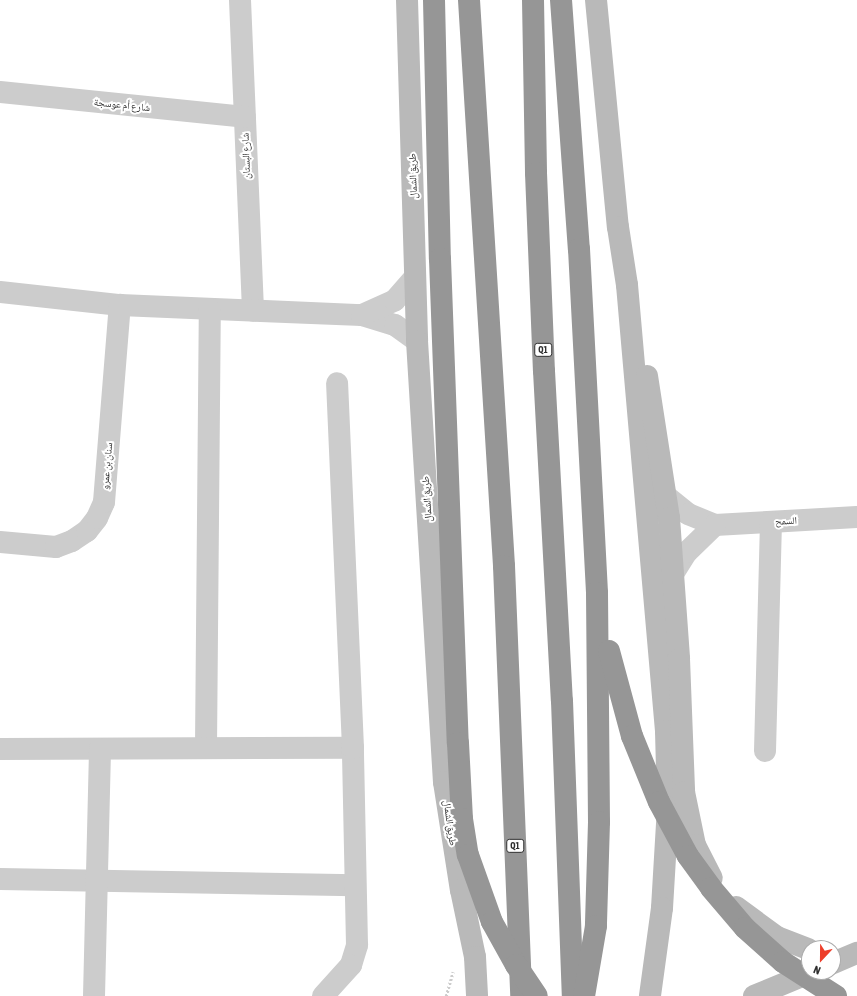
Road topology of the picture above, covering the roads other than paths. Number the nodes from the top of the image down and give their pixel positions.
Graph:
1 (240, 0) edge
2 (406, 0) edge
3 (434, 0) edge
4 (470, 0) edge
5 (533, 0) edge
6 (561, 0) edge
7 (596, 0) edge
8 (0, 92) edge
9 (245, 117) junction
10 (415, 277) junction
11 (627, 285) junction
12 (0, 292) edge
13 (120, 305) junction
14 (210, 310) junction
15 (253, 311) junction
16 (362, 315) junction
17 (417, 341) junction
18 (336, 384) dead end
19 (666, 496) junction
20 (857, 517) edge
21 (771, 522) junction
22 (715, 525) junction
23 (0, 542) edge
24 (673, 574) junction
25 (597, 593) junction
26 (206, 747) junction
27 (353, 748) junction
28 (0, 749) edge
29 (100, 749) junction
30 (765, 751) dead end
31 (0, 879) edge
32 (98, 880) junction
33 (355, 885) junction
34 (801, 946) edge
35 (801, 977) edge
36 (587, 987) edge
37 (478, 993) edge
38 (94, 996) edge
39 (323, 996) edge
40 (520, 996) edge
41 (537, 996) edge
42 (573, 996) edge
43 (650, 996) edge
44 (754, 996) edge
45 (836, 996) edge

1 - 9 street, شارع البستان
2 - 10 main road, طريق الشمال
3 - 41 highway, bridge
4 - 40 highway, Q1, bridge
5 - 42 highway, Q1
6 - 25 highway
7 - 11 main road
8 - 9 street, شارع أم عوسجة
9 - 15 street, شارع البستان
10 - 16 street
10 - 17 main road, طريق الشمال
11 - 19 main road
11 - 43 main road
12 - 13 street
13 - 14 street
13 - 23 street, سنان بن عمرو
14 - 15 street
14 - 26 street
15 - 16 street
16 - 17 street
17 - 37 main road, طريق الشمال
18 - 27 street
19 - 22 street, السمح
19 - 24 main road
20 - 21 street, السمح
21 - 22 street, السمح
21 - 30 street
22 - 24 street
24 - 34 main road
25 - 36 highway
25 - 45 highway, bridge
26 - 27 street
26 - 29 street
27 - 33 street
28 - 29 street
29 - 32 street
31 - 32 street
32 - 33 street
32 - 38 street
33 - 39 street
35 - 44 main road

